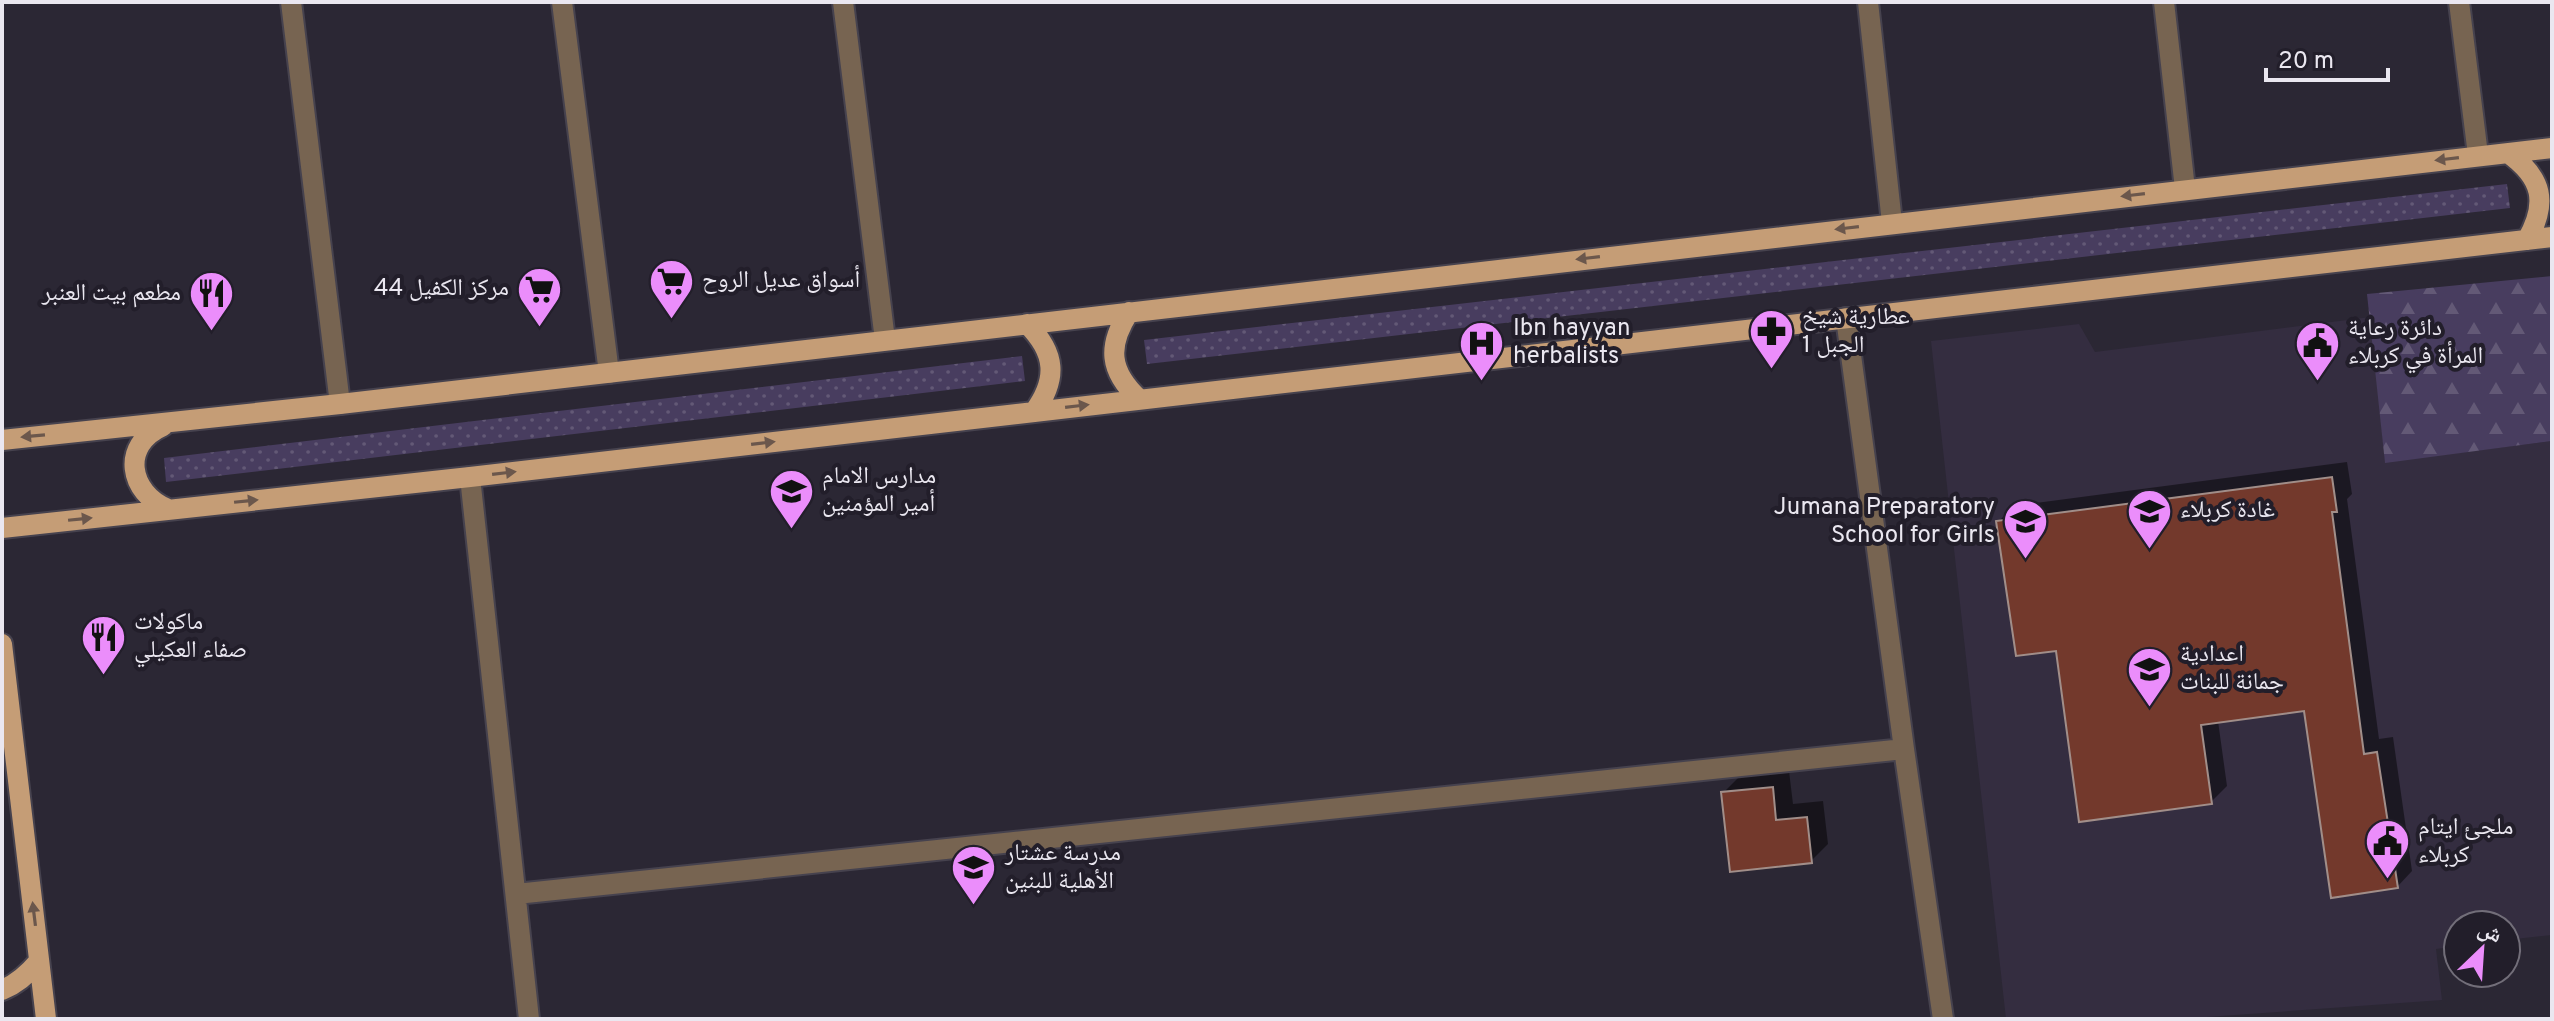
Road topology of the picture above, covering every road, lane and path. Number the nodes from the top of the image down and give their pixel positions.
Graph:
1 (291, 2) edge
2 (562, 2) edge
3 (843, 2) edge
4 (1868, 2) edge
5 (2164, 2) edge
6 (2459, 2) edge
7 (2552, 148) edge
8 (2508, 153) junction
9 (2478, 155) junction
10 (2185, 189) junction
11 (1892, 223) junction
12 (2552, 237) edge
13 (2527, 240) junction
14 (1129, 312) junction
15 (1846, 318) junction
16 (1027, 324) junction
17 (885, 340) junction
18 (609, 373) junction
19 (1139, 399) junction
20 (340, 404) junction
21 (1034, 412) junction
22 (167, 424) junction
23 (2, 440) edge
24 (470, 477) junction
25 (168, 509) junction
26 (2, 528) edge
27 (2, 644) edge
28 (1904, 749) junction
29 (516, 894) junction
30 (39, 961) junction
31 (2, 990) edge
32 (46, 1019) edge
33 (529, 1019) edge
34 (1943, 1019) edge

1 - 20 street
2 - 18 street
3 - 17 street
4 - 11 street
5 - 10 street
6 - 9 street
7 - 8 main road
8 - 9 main road
8 - 13 main road
9 -> 10 main road
10 -> 11 main road
11 -> 14 main road
12 - 13 main road
13 - 15 main road
14 - 16 main road
14 - 19 main road
15 - 19 main road
15 - 28 street
16 - 17 main road
16 - 21 main road
17 - 18 main road
18 - 20 main road
21 -> 19 main road
20 - 22 main road
24 -> 21 main road
22 -> 23 main road
22 - 25 main road
25 -> 24 main road
24 - 29 street
26 -> 25 main road
30 -> 27 main road
28 - 29 street
28 - 34 street
29 - 33 street
30 - 31 main road
30 - 32 main road

